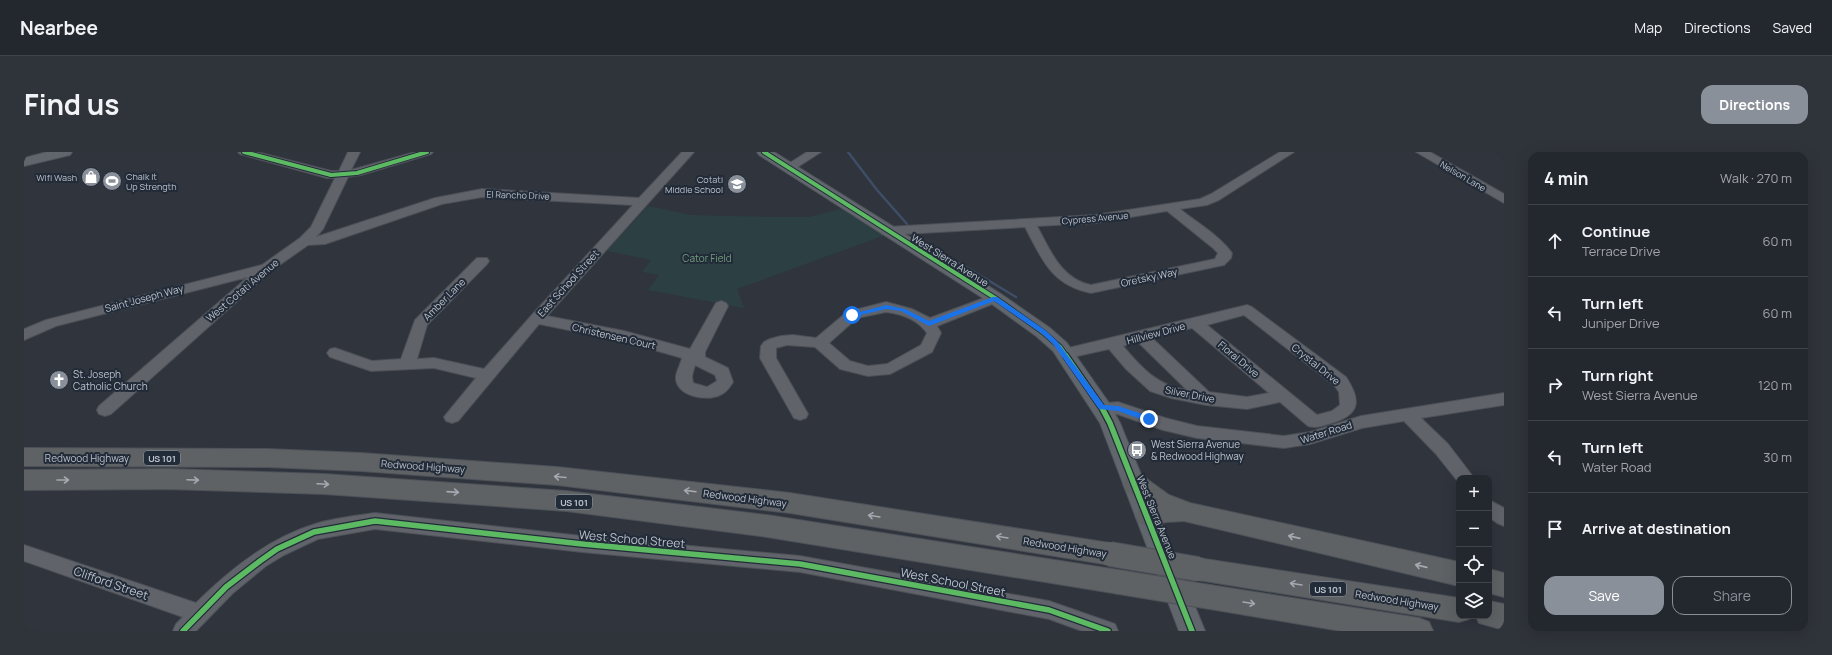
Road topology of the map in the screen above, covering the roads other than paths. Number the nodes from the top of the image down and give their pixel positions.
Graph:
1 (65, 152) edge
2 (244, 152) edge
3 (354, 152) edge
4 (427, 152) edge
5 (688, 152) edge
6 (764, 152) edge
7 (815, 152) edge
8 (1288, 152) edge
9 (1422, 152) edge
10 (24, 162) edge
11 (789, 168) junction
12 (343, 175) junction
13 (1504, 199) edge
14 (642, 202) junction
15 (1171, 208) junction
16 (1029, 223) junction
17 (887, 231) junction
18 (305, 241) junction
19 (482, 261) dead end
20 (266, 268) junction
21 (995, 298) junction
22 (721, 306) dead end
23 (1247, 310) joint
24 (536, 319) junction
25 (1195, 323) junction
26 (929, 324) junction
27 (24, 335) edge
28 (1142, 337) junction
29 (819, 343) junction
30 (1113, 344) junction
31 (335, 353) dead end
32 (1064, 354) junction
33 (407, 365) junction
34 (487, 375) junction
35 (1283, 396) junction
36 (1206, 399) junction
37 (1504, 399) edge
38 (1102, 408) junction
39 (105, 410) dead end
40 (800, 414) dead end
41 (1407, 414) junction
42 (452, 417) dead end
43 (24, 448) edge
44 (24, 457) edge
45 (57, 457) junction
46 (1463, 475) edge
47 (24, 480) edge
48 (1135, 484) junction
49 (1492, 509) edge
50 (1190, 513) junction
51 (1148, 516) junction
52 (1504, 518) edge
53 (24, 553) edge
54 (1456, 573) edge
55 (1492, 582) edge
56 (1504, 584) edge
57 (1456, 610) edge
58 (198, 613) junction
59 (1492, 615) edge
60 (1504, 617) edge
61 (183, 631) edge
62 (1108, 631) edge
63 (1192, 631) edge
64 (1418, 631) edge

1 - 10 main road
2 - 12 street
3 - 12 street, West Cotati Avenue
4 - 12 street
5 - 14 street, East School Street
6 - 11 main road, West Sierra Avenue
7 - 11 street
8 - 15 street, Cypress Avenue
9 - 13 street, Nelson Lane
11 - 17 main road, West Sierra Avenue
12 - 18 street, West Cotati Avenue
14 - 18 street, El Rancho Drive
14 - 24 street, East School Street
15 - 16 street, Cypress Avenue
15 - 16 street, Oretsky Way
16 - 17 street, Cypress Avenue
17 - 21 main road, West Sierra Avenue
18 - 20 street, West Cotati Avenue
19 - 33 street, Amber Lane
20 - 27 street, Saint Joseph Way
20 - 39 street, West Cotati Avenue
21 - 26 street
21 - 32 main road, West Sierra Avenue
22 - 24 street, Christensen Court
23 - 25 street, Hillview Drive
23 - 35 street, Crystal Drive
24 - 34 street, East School Street
25 - 28 street, Hillview Drive
25 - 35 street, Floral Drive
26 - 29 street
26 - 29 street
28 - 30 street, Hillview Drive
28 - 36 street
29 - 40 street
30 - 32 street, Hillview Drive
30 - 36 street, Silver Drive
31 - 33 street
32 - 38 main road, West Sierra Avenue
33 - 34 street
34 - 42 street, East School Street
35 - 36 street, Silver Drive
37 - 41 street, Water Road
38 - 41 street, Water Road
38 - 48 main road, West Sierra Avenue
41 - 46 street
43 - 45 highway
44 - 45 highway, Redwood Highway / US 101
57 -> 45 highway, Redwood Highway / US 101, bridge
47 -> 64 highway, US 101, bridge
48 - 50 highway
48 - 51 main road, West Sierra Avenue
49 - 52 street
50 - 51 highway
54 -> 50 highway
51 - 63 main road, West Sierra Avenue
53 - 58 street, Clifford Street
55 - 56 highway
58 - 61 street, West School Street
58 - 62 street, West School Street
59 - 60 highway

